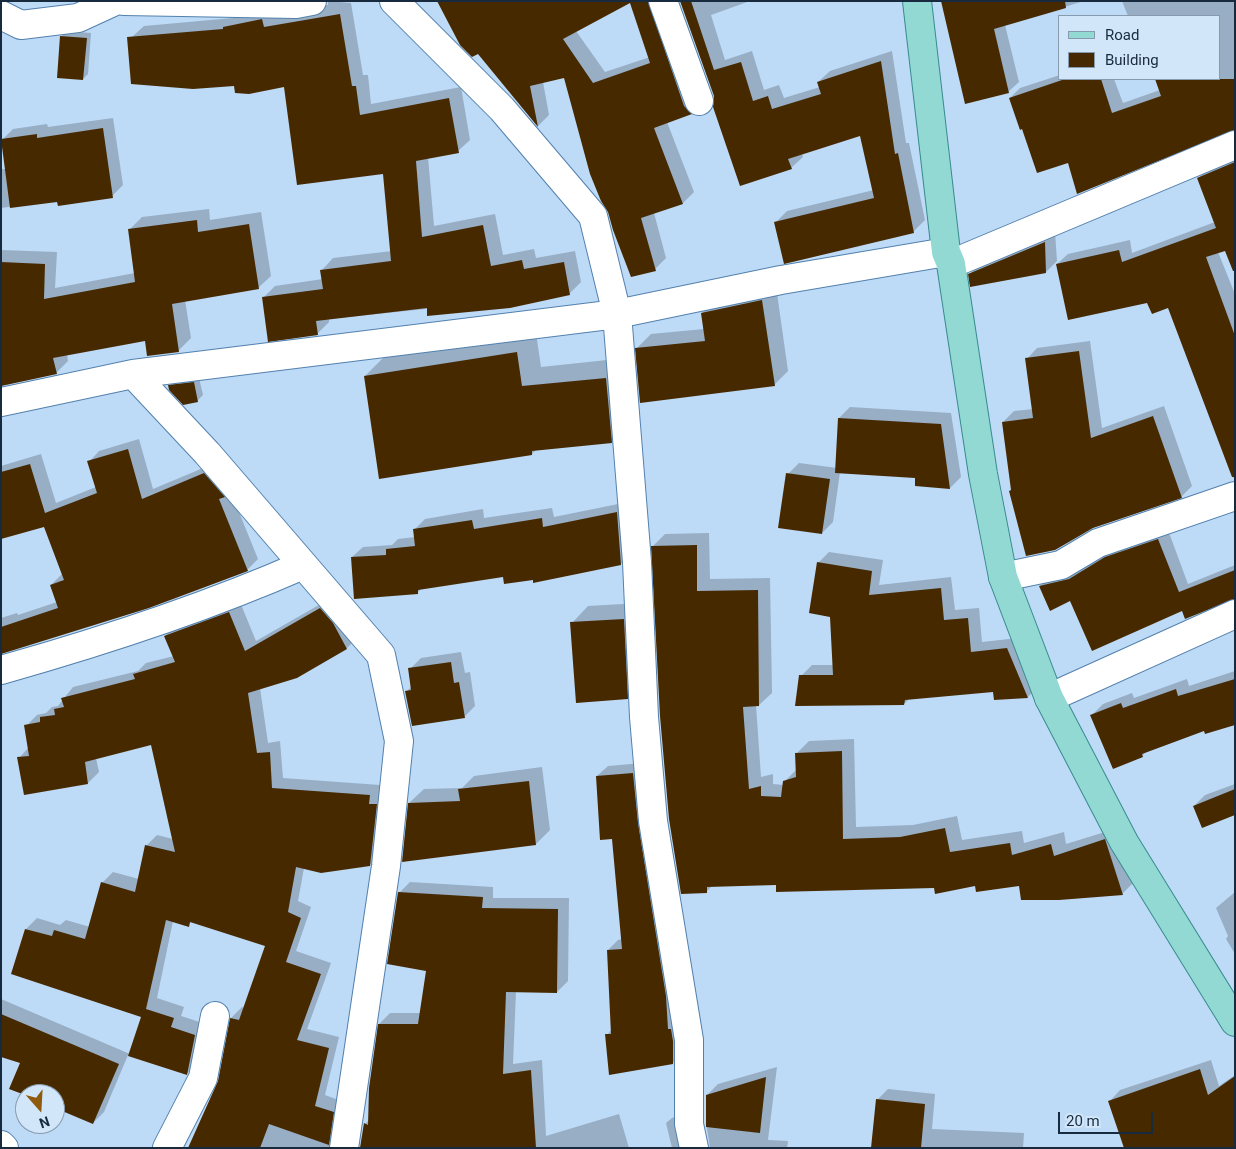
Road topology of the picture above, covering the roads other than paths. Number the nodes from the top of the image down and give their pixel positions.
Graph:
1 (115, 1) edge
2 (124, 1) edge
3 (312, 1) edge
4 (394, 1) edge
5 (663, 1) edge
6 (917, 1) edge
7 (1, 15) edge
8 (699, 101) dead end
9 (1235, 145) edge
10 (948, 258) junction
11 (617, 314) junction
12 (133, 374) junction
13 (1, 402) edge
14 (1235, 496) edge
15 (302, 565) junction
16 (1003, 577) junction
17 (1235, 614) edge
18 (1, 670) edge
19 (1050, 698) junction
20 (216, 1016) dead end
21 (1235, 1022) edge
22 (167, 1148) edge
23 (344, 1148) edge
24 (694, 1148) edge

1 - 7 street
2 - 3 street
4 - 11 street
5 - 8 street
6 - 10 main road
9 - 10 street
10 - 11 street
10 - 16 main road
11 - 12 street
11 - 24 street
12 - 13 street
12 - 15 street
14 - 16 street
15 - 18 street
15 - 23 street
16 - 19 main road
17 - 19 street
19 - 21 main road
20 - 22 street

